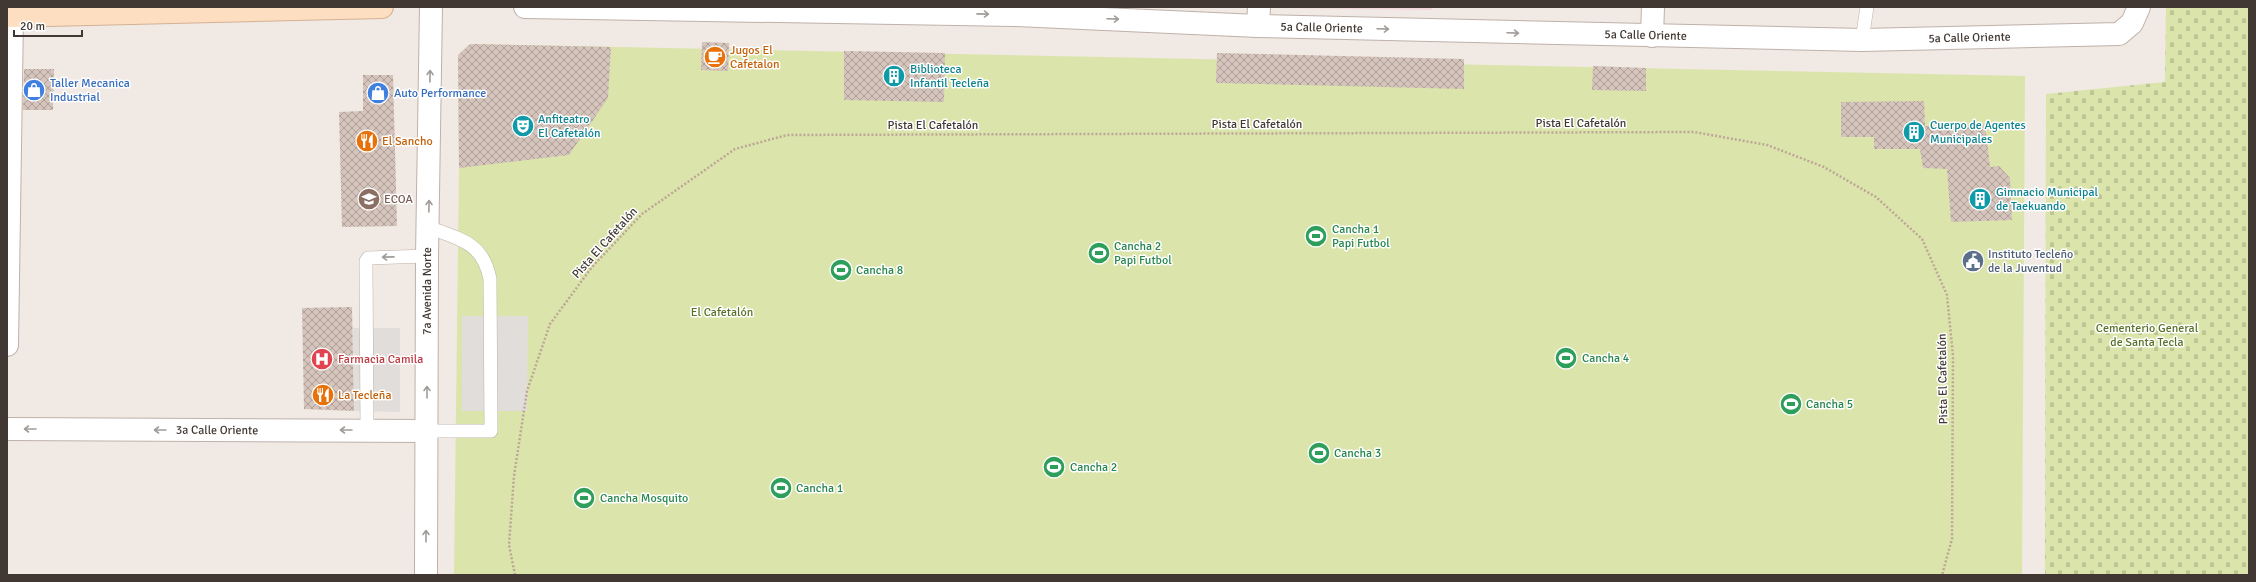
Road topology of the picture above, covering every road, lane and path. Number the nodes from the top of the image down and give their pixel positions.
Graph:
1 (382, 7) edge
2 (432, 7) edge
3 (525, 7) edge
4 (1653, 7) edge
5 (1867, 7) edge
6 (2139, 7) edge
7 (899, 10) edge
8 (1015, 11) edge
9 (10, 13) edge
10 (1258, 16) edge
11 (1652, 36) junction
12 (1862, 40) junction
13 (428, 227) junction
14 (427, 256) junction
15 (7, 345) edge
16 (7, 429) edge
17 (367, 430) junction
18 (426, 431) junction
19 (426, 575) edge
20 (515, 575) edge
21 (1942, 575) edge

1 - 9 main road
13 -> 2 street, 7a Avenida Norte
3 - 7 street, 5a Calle Oriente
4 - 11 street
5 - 12 lane
6 - 12 street, 5a Calle Oriente
7 -> 8 street, 5a Calle Oriente
8 -> 10 street, 5a Calle Oriente
9 - 15 street
10 -> 11 street, 5a Calle Oriente
11 - 12 street, 5a Calle Oriente
13 - 14 street, 7a Avenida Norte
13 - 18 lane
14 -> 17 lane
18 -> 14 street, 7a Avenida Norte
17 -> 16 street, 3a Calle Oriente
17 - 18 street, 3a Calle Oriente
19 -> 18 street, 7a Avenida Norte
20 - 21 path, Pista El Cafetalón

